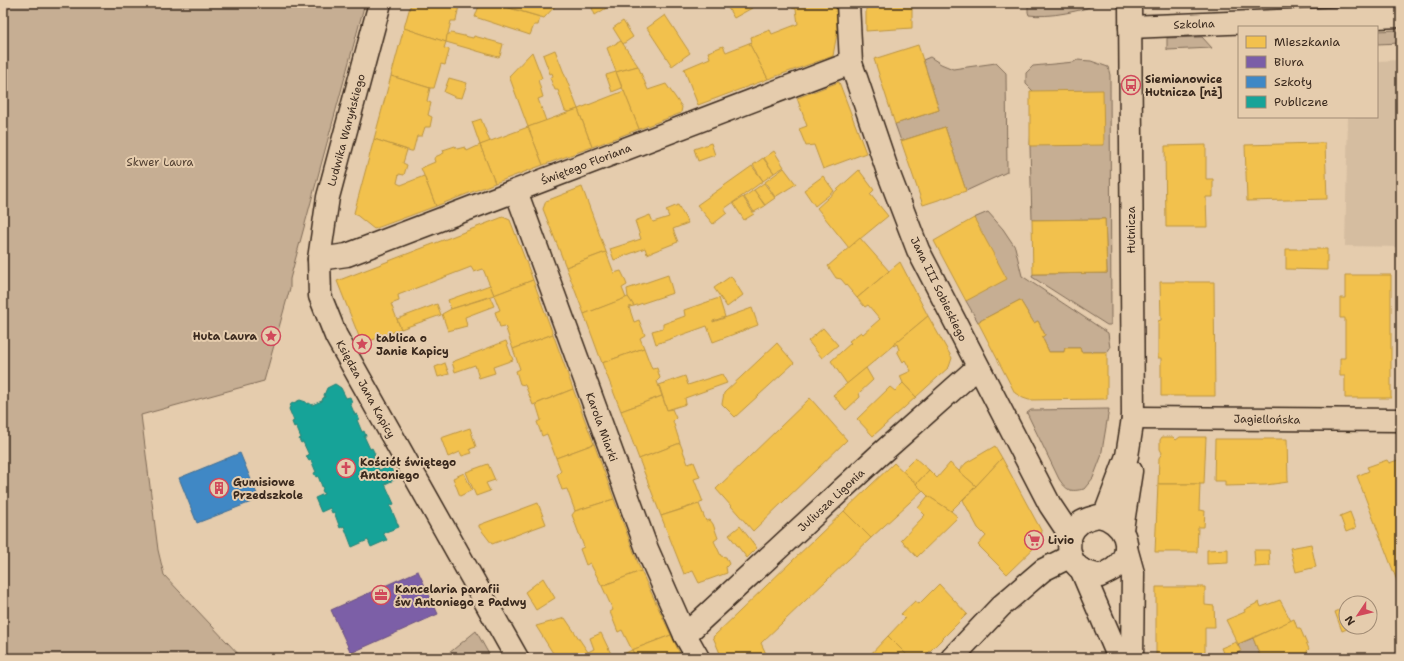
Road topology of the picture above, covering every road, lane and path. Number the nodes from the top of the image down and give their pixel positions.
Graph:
1 (380, 3) edge
2 (848, 3) edge
3 (1130, 3) edge
4 (1396, 11) edge
5 (1130, 27) junction
6 (851, 63) junction
7 (516, 191) junction
8 (319, 259) junction
9 (978, 367) junction
10 (1133, 418) junction
11 (1401, 420) edge
12 (1127, 456) junction
13 (1104, 517) junction
14 (1070, 535) junction
15 (1124, 538) junction
16 (1076, 562) junction
17 (685, 635) junction
18 (517, 658) edge
19 (698, 658) edge
20 (952, 658) edge
21 (1119, 658) edge
22 (1132, 658) edge

1 - 8 street, Ludwika Waryńskiego
2 - 6 street, Jana III Sobieskiego
3 - 5 street, Hutnicza
4 - 5 street, Szkolna
5 - 10 street, Hutnicza
6 - 7 street, Świętego Floriana
6 - 9 street, Jana III Sobieskiego
7 - 8 street, Świętego Floriana
7 - 17 street, Karola Miarki
8 - 18 street, Księdza Jana Kapicy
9 - 14 street, Jana III Sobieskiego
9 - 17 street, Juliusza Ligonia
10 - 11 street, Jagiellońska
10 - 12 street, Hutnicza
12 - 13 street, Hutnicza
12 - 15 street, Hutnicza
13 - 14 street
13 - 15 street
14 - 16 street
15 - 16 street
15 - 22 street
16 - 20 street
16 - 21 street
17 - 19 street, Karola Miarki

